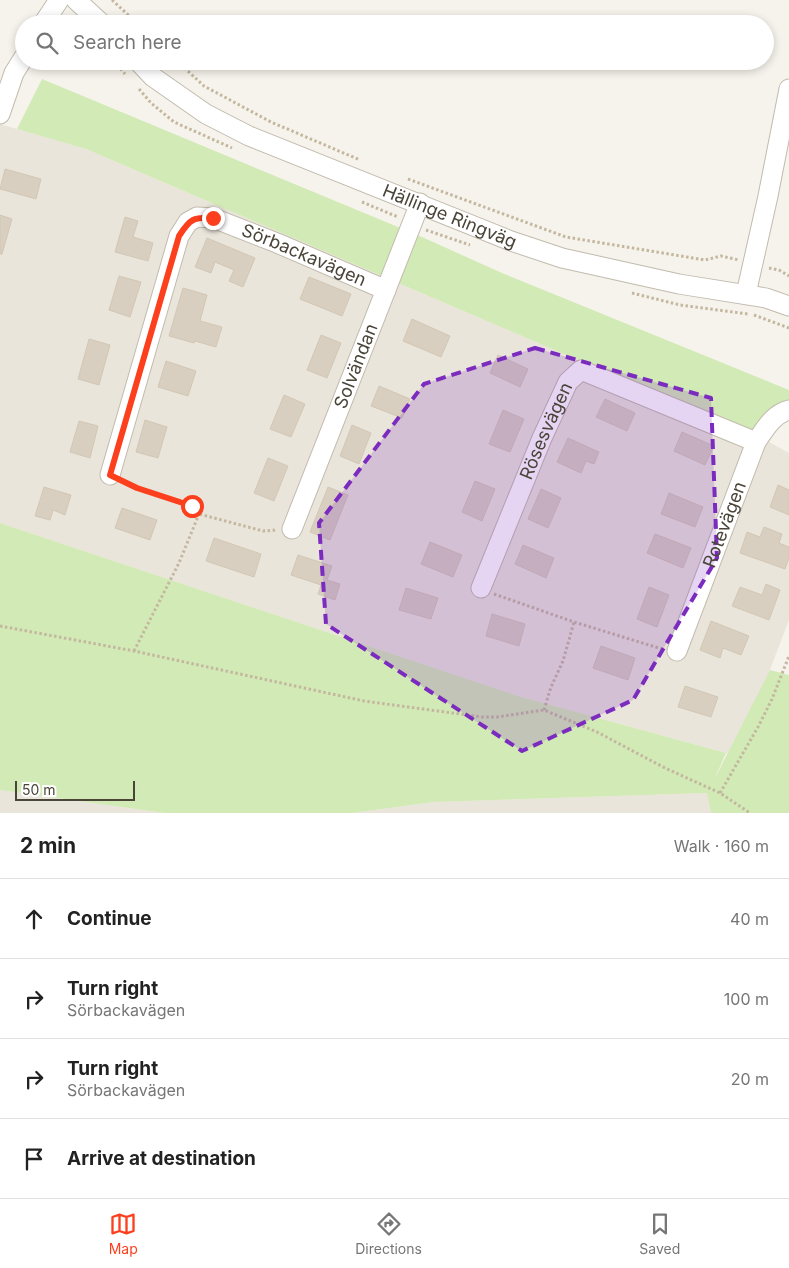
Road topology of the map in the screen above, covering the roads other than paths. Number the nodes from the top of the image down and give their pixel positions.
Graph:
1 (59, 0) edge
2 (76, 0) edge
3 (49, 15) edge
4 (92, 15) edge
5 (16, 70) edge
6 (146, 70) edge
7 (789, 89) edge
8 (0, 114) edge
9 (420, 204) junction
10 (386, 290) junction
11 (746, 294) junction
12 (789, 306) edge
13 (789, 410) edge
14 (756, 442) junction
15 (110, 475) road end
16 (292, 529) road end
17 (481, 588) road end
18 (677, 651) road end

1 - 3 street
2 - 4 street
5 - 8 street
6 - 9 street, Hällinge Ringväg
7 - 11 street
9 - 10 street, Solvändan
9 - 11 street, Hällinge Ringväg
10 - 15 street, Sörbackavägen
10 - 16 street, Solvändan
11 - 12 street, Hällinge Ringväg
13 - 14 street, Rotevägen
14 - 17 street, Rösesvägen
14 - 18 street, Rotevägen

